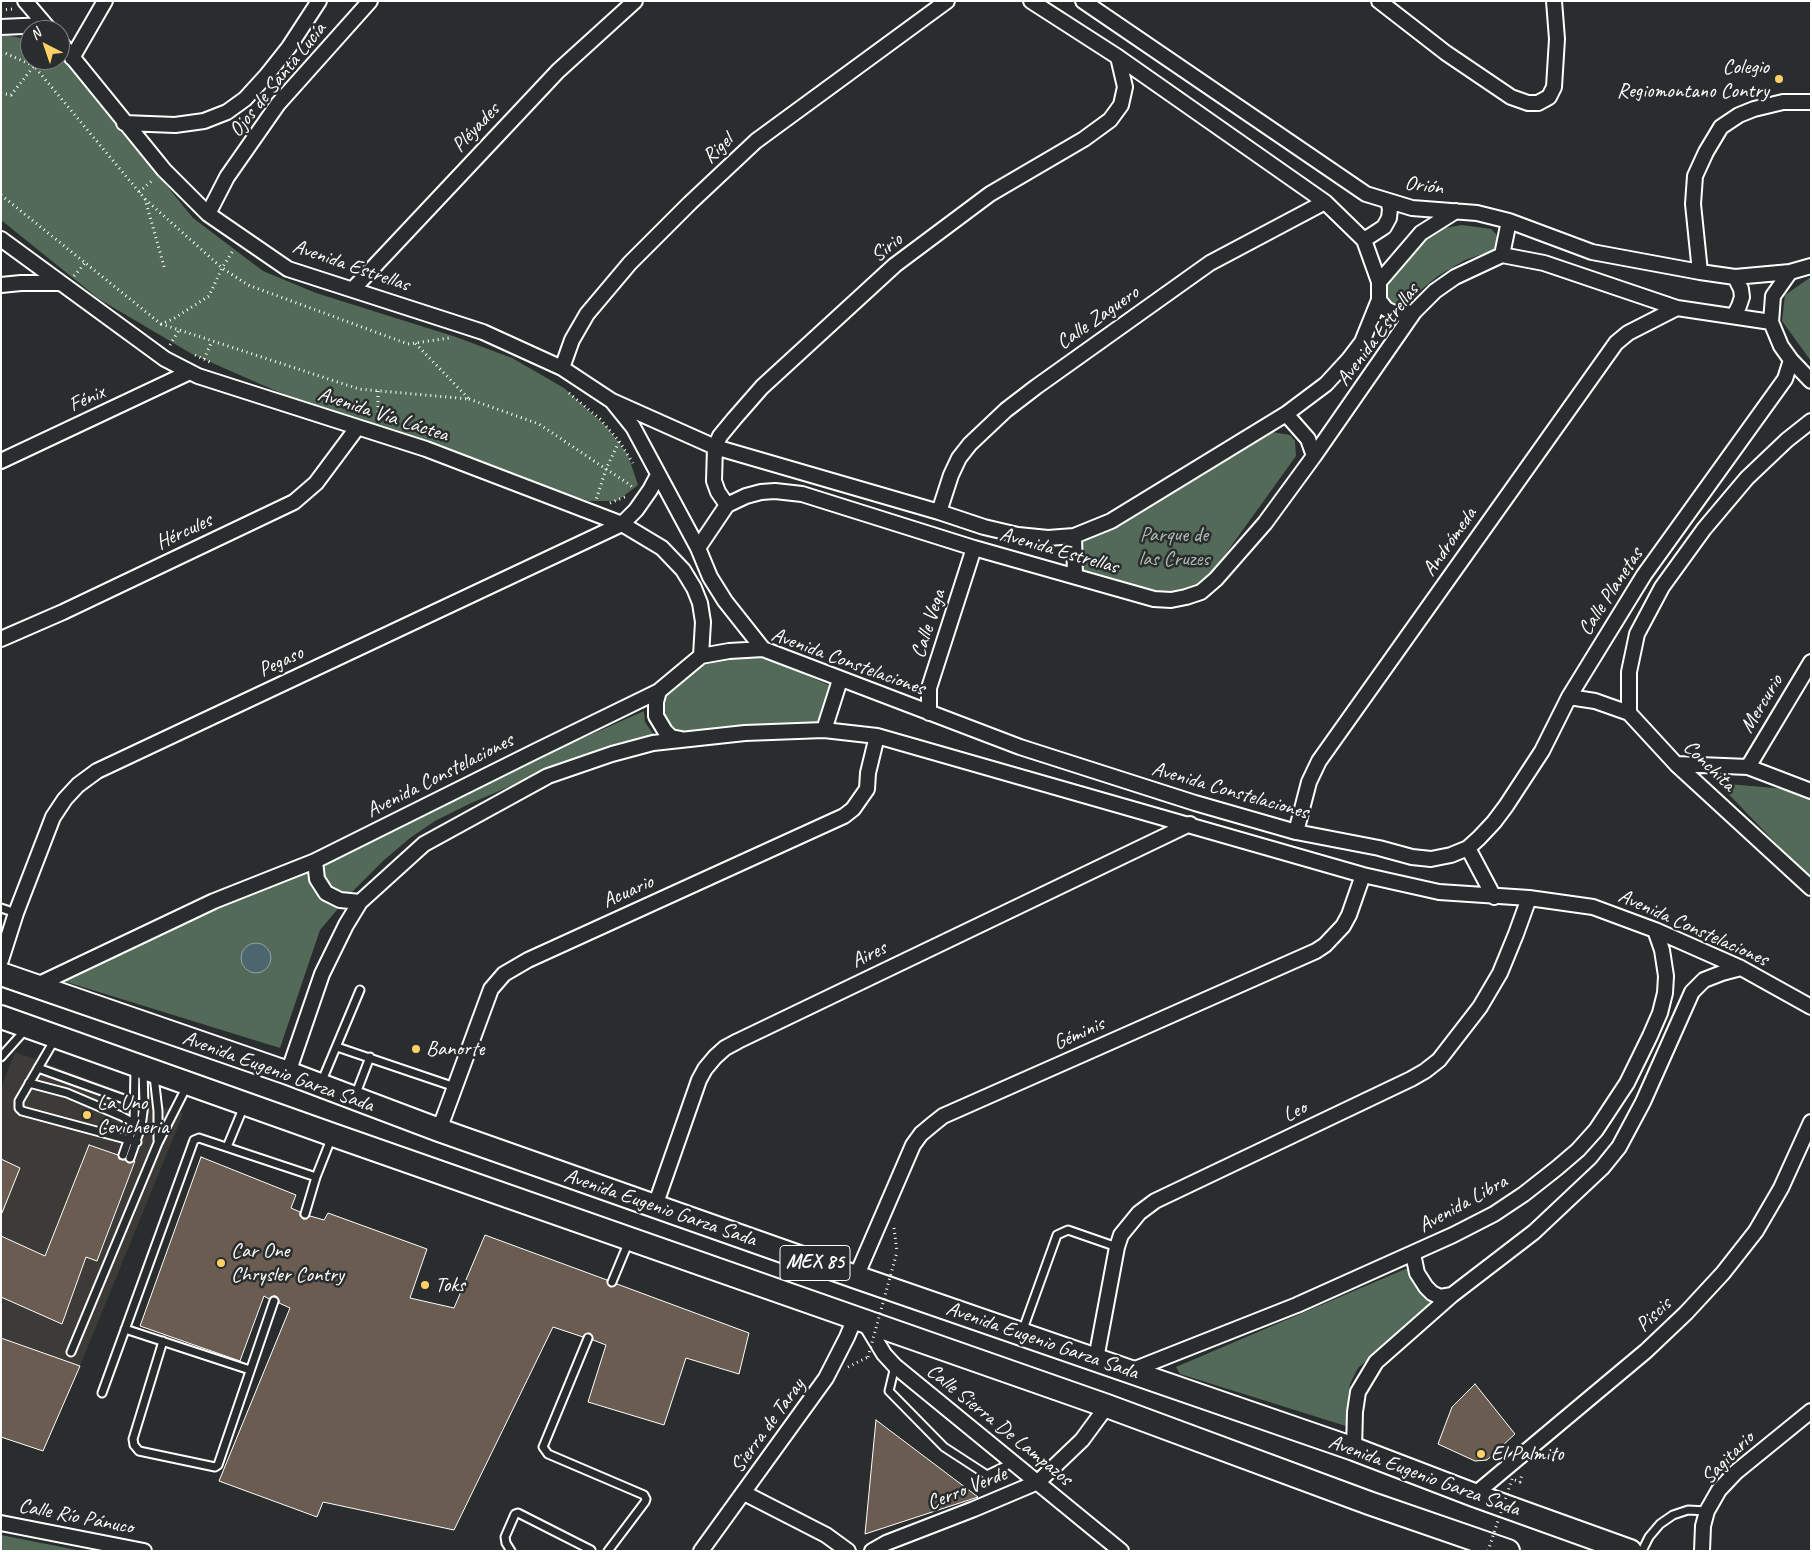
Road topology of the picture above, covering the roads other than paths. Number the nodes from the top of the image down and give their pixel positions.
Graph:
1 (25, 1) edge
2 (105, 1) edge
3 (319, 1) edge
4 (370, 1) edge
5 (635, 1) edge
6 (947, 1) edge
7 (1031, 1) edge
8 (1083, 1) edge
9 (1379, 1) edge
10 (1554, 1) edge
11 (41, 20) edge
12 (1, 27) edge
13 (20, 27) edge
14 (70, 55) edge
15 (1118, 57) junction
16 (72, 58) junction
17 (1811, 102) edge
18 (124, 123) junction
19 (1388, 201) junction
20 (1325, 202) junction
21 (1456, 210) junction
22 (208, 214) junction
23 (1509, 221) junction
24 (1, 238) edge
25 (1364, 240) junction
26 (1502, 254) junction
27 (1811, 266) edge
28 (1700, 272) junction
29 (1790, 272) junction
30 (1736, 277) junction
31 (1379, 282) junction
32 (60, 283) junction
33 (1, 285) edge
34 (353, 289) junction
35 (1379, 300) junction
36 (1677, 308) junction
37 (1414, 312) junction
38 (1734, 316) junction
39 (1771, 322) junction
40 (1791, 360) junction
41 (562, 368) junction
42 (194, 374) junction
43 (1811, 381) edge
44 (612, 401) junction
45 (1286, 414) junction
46 (1811, 421) edge
47 (358, 428) junction
48 (715, 447) junction
49 (1314, 456) junction
50 (1, 461) edge
51 (658, 475) junction
52 (727, 506) junction
53 (940, 512) junction
54 (622, 524) junction
55 (1074, 536) junction
56 (698, 548) junction
57 (974, 548) junction
58 (1075, 576) junction
59 (1, 639) edge
60 (763, 649) junction
61 (701, 656) junction
62 (1811, 662) edge
63 (840, 680) junction
64 (659, 691) junction
65 (1569, 697) junction
66 (930, 713) junction
67 (1630, 713) junction
68 (824, 730) junction
69 (878, 736) junction
70 (683, 739) junction
71 (1676, 764) junction
72 (1748, 767) junction
73 (1811, 791) edge
74 (1190, 824) junction
75 (1296, 832) junction
76 (1468, 848) junction
77 (315, 861) junction
78 (1363, 874) junction
79 (1811, 888) edge
80 (1494, 897) junction
81 (1529, 898) junction
82 (360, 902) junction
83 (1, 908) edge
84 (16, 913) junction
85 (1655, 930) junction
86 (1, 960) edge
87 (1741, 968) junction
88 (1, 974) edge
89 (34, 986) junction
90 (360, 990) dead end
91 (1811, 1007) edge
92 (1, 1017) edge
93 (28, 1026) junction
94 (56, 1036) junction
95 (337, 1047) junction
96 (1, 1056) edge
97 (370, 1057) junction
98 (38, 1068) junction
99 (144, 1068) junction
100 (288, 1073) junction
101 (29, 1083) junction
102 (188, 1084) junction
103 (320, 1086) junction
104 (455, 1087) junction
105 (354, 1098) junction
106 (134, 1102) junction
107 (245, 1103) junction
108 (144, 1104) junction
109 (1811, 1122) edge
110 (134, 1124) junction
111 (141, 1127) junction
112 (439, 1130) junction
113 (333, 1135) junction
114 (133, 1141) junction
115 (158, 1143) junction
116 (227, 1147) junction
117 (127, 1156) dead end
118 (316, 1177) junction
119 (655, 1206) junction
120 (305, 1214) dead end
121 (630, 1239) junction
122 (1117, 1247) junction
123 (1413, 1254) junction
124 (856, 1277) junction
125 (612, 1282) dead end
126 (1452, 1295) junction
127 (274, 1301) dead end
128 (859, 1319) junction
129 (124, 1328) junction
130 (1021, 1334) junction
131 (588, 1338) dead end
132 (163, 1342) junction
133 (71, 1352) dead end
134 (1096, 1359) junction
135 (895, 1366) junction
136 (250, 1370) junction
137 (1130, 1370) junction
138 (102, 1393) dead end
139 (1107, 1406) junction
140 (1811, 1411) edge
141 (1354, 1448) junction
142 (1014, 1462) junction
143 (1038, 1482) junction
144 (744, 1493) junction
145 (1474, 1495) junction
146 (1707, 1511) junction
147 (1, 1523) edge
148 (591, 1550) edge
149 (144, 1551) edge
150 (510, 1551) edge
151 (608, 1551) edge
152 (701, 1551) edge
153 (848, 1551) edge
154 (872, 1551) edge
155 (1121, 1551) edge
156 (1508, 1551) edge
157 (1630, 1551) edge
158 (1642, 1551) edge
159 (1702, 1551) edge

1 - 11 street
2 - 16 street
3 - 18 street, Ojos de Santa Lucía
4 - 22 street, Ojos de Santa Lucía
5 - 34 street, Pléyades
6 - 41 street, Rigel
7 - 15 street
8 - 19 street, Orión
9 - 10 street
12 - 13 street
14 - 16 street, Avenida Estrellas
15 - 20 street
15 - 48 street, Sirio
16 - 18 street, Avenida Estrellas
17 - 28 street
18 - 22 street, Avenida Estrellas
19 - 21 street, Orión
19 - 25 street
20 - 25 street
20 - 53 street, Calle Zaguero
21 - 23 street, Orión
21 - 31 street, Avenida Estrellas
22 - 34 street, Avenida Estrellas
23 - 26 street
23 - 28 street, Orión
24 - 32 street, Avenida Vía Láctea
25 - 31 street
26 - 36 street
26 - 37 street, Avenida Estrellas
27 - 29 street, Orión
28 - 30 street, Orión
29 - 30 street, Orión
29 - 39 street
30 - 38 street
31 - 35 street
32 - 33 street
32 - 42 street, Avenida Vía Láctea
34 - 41 street, Avenida Estrellas
35 - 37 street
35 - 45 street, Avenida Estrellas
36 - 38 street
36 - 75 street, Andrómeda
37 - 49 street, Avenida Estrellas
38 - 39 street
39 - 40 street
40 - 43 street
40 - 65 street, Calle Planetas
41 - 44 street, Avenida Estrellas
42 - 47 street, Avenida Vía Láctea
42 - 50 street, Fénix
44 - 48 street, Avenida Estrellas
44 - 51 street, Avenida Estrellas
45 - 49 street
45 - 55 street, Avenida Estrellas
46 - 67 street, Calle Planetas
47 - 54 street, Avenida Vía Láctea
47 - 59 street, Hércules
48 - 52 street
48 - 53 street, Avenida Estrellas
49 - 58 street, Avenida Estrellas
51 - 54 street, Pegaso
51 - 56 street
52 - 56 street
52 - 57 street, Avenida Estrellas
53 - 55 street, Avenida Estrellas
54 - 61 street, Avenida Vía Láctea
54 - 84 street, Pegaso
55 - 58 street
56 - 60 street
57 - 58 street, Avenida Estrellas
57 - 66 street, Calle Vega
60 - 61 street, Avenida Constelaciones
60 - 63 street, Avenida Constelaciones
61 - 64 street, Avenida Constelaciones
62 - 72 street, Mercurio
63 - 66 street, Avenida Constelaciones
63 - 68 street
64 - 70 street
64 - 77 street, Avenida Constelaciones
65 - 67 street, Conchita
65 - 76 street, Calle Planetas
66 - 75 street, Avenida Constelaciones
67 - 71 street, Conchita
68 - 69 street, Avenida Constelaciones
68 - 70 street, Avenida Constelaciones
69 - 74 street, Avenida Constelaciones
69 - 104 street, Acuario
70 - 82 street, Avenida Constelaciones
71 - 72 street
71 - 79 street, Conchita
72 - 73 street
74 - 78 street, Avenida Constelaciones
74 - 119 street, Aires
75 - 76 street, Avenida Constelaciones
76 - 80 street
77 - 82 street
77 - 89 street, Avenida Constelaciones
78 - 80 street, Avenida Constelaciones
78 - 124 street, Géminis
80 - 81 street, Avenida Constelaciones
81 - 85 street, Avenida Constelaciones
81 - 122 street, Leo
82 - 100 street, Avenida Constelaciones
83 - 84 lane
84 - 86 street, Pegaso
85 - 87 street, Avenida Constelaciones
85 - 123 street, Avenida Libra
87 - 91 street, Avenida Constelaciones
87 - 126 street
88 - 89 highway, Avenida Eugenio Garza Sada / MEX 85
89 - 100 highway, Avenida Eugenio Garza Sada / MEX 85
90 - 95 lane
92 - 93 highway, Avenida Eugenio Garza Sada / MEX 85
93 - 94 highway, Avenida Eugenio Garza Sada / MEX 85
93 - 96 lane
94 - 98 lane
94 - 99 highway, Avenida Eugenio Garza Sada / MEX 85
95 - 97 lane
95 - 103 lane
97 - 104 lane
97 - 105 lane
98 - 101 lane
98 - 106 lane
99 - 102 highway, Avenida Eugenio Garza Sada / MEX 85
99 - 106 lane
99 - 108 lane
99 - 115 lane
100 - 103 highway, Avenida Eugenio Garza Sada / MEX 85
101 - 110 lane
101 - 114 lane
102 - 107 highway, Avenida Eugenio Garza Sada / MEX 85
102 - 115 lane
103 - 105 highway, Avenida Eugenio Garza Sada / MEX 85
104 - 112 street, Acuario
105 - 112 highway, Avenida Eugenio Garza Sada / MEX 85
106 - 108 lane
106 - 110 lane
107 - 113 highway, Avenida Eugenio Garza Sada / MEX 85
107 - 116 lane
108 - 111 lane
109 - 145 street, Piscis
110 - 111 lane
110 - 114 lane
111 - 114 lane
112 - 119 highway, Avenida Eugenio Garza Sada / MEX 85
113 - 118 lane
113 - 121 highway, Avenida Eugenio Garza Sada / MEX 85
114 - 117 lane
115 - 133 lane
116 - 118 lane
116 - 129 lane
118 - 120 lane
119 - 124 highway, Avenida Eugenio Garza Sada / MEX 85
121 - 125 lane
121 - 128 highway, Avenida Eugenio Garza Sada / MEX 85
122 - 130 lane
122 - 134 street, Leo
123 - 126 street
123 - 137 street, Avenida Libra
124 - 130 highway, Avenida Eugenio Garza Sada / MEX 85
126 - 141 street
127 - 136 lane
128 - 135 street, Calle Sierra De Lampazos
128 - 139 highway, Avenida Eugenio Garza Sada / MEX 85
128 - 144 street, Sierra de Taray
129 - 132 lane
129 - 138 lane
130 - 134 highway, Avenida Eugenio Garza Sada / MEX 85
131 - 151 lane
132 - 136 lane
132 - 136 lane
134 - 137 highway, Avenida Eugenio Garza Sada / MEX 85
135 - 142 street, Calle Sierra De Lampazos
135 - 142 lane
137 - 141 highway, Avenida Eugenio Garza Sada / MEX 85
139 - 143 street, Cerro Verde
139 - 156 highway, Avenida Eugenio Garza Sada / MEX 85
140 - 146 street, Sagitario
141 - 145 highway, Avenida Eugenio Garza Sada / MEX 85
142 - 143 street, Calle Sierra De Lampazos
143 - 154 street, Cerro Verde
143 - 155 street, Calle Sierra De Lampazos
144 - 152 street, Sierra de Taray
144 - 153 street
145 - 157 highway, Avenida Eugenio Garza Sada / MEX 85
146 - 158 lane
146 - 159 street, Sagitario
147 - 149 street, Calle Río Pánuco
148 - 150 lane

